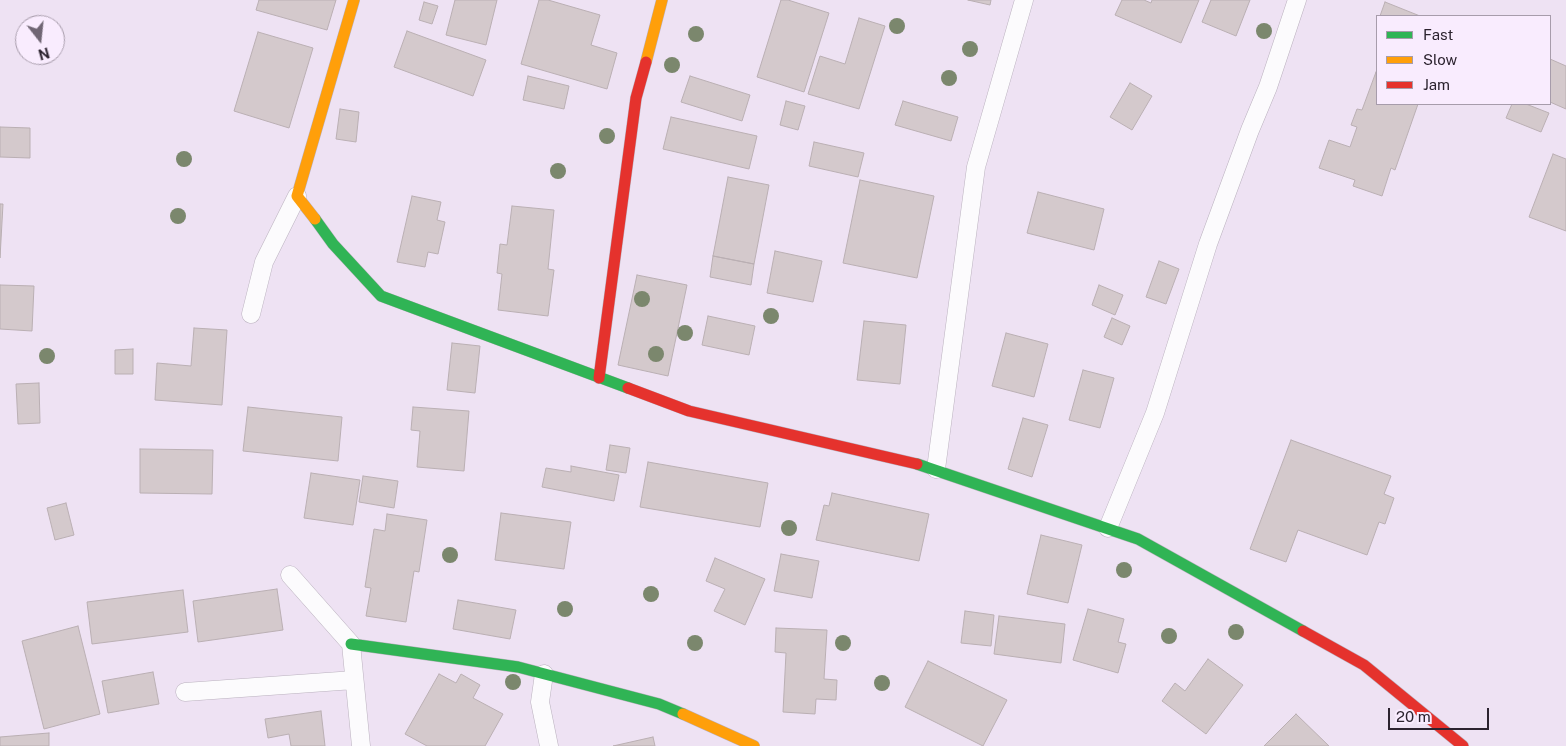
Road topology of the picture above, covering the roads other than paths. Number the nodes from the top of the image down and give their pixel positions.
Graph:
1 (354, 0) edge
2 (662, 0) edge
3 (1024, 0) edge
4 (1297, 0) edge
5 (296, 196) junction
6 (251, 314) dead end
7 (599, 378) junction
8 (936, 469) junction
9 (1108, 528) junction
10 (290, 575) dead end
11 (351, 644) junction
12 (544, 674) junction
13 (354, 680) junction
14 (185, 692) dead end
15 (361, 746) edge
16 (550, 746) edge
17 (754, 746) edge
18 (1463, 746) edge

1 - 5 street
2 - 7 street
3 - 8 lane
4 - 9 lane
5 - 6 lane
5 - 7 street
7 - 8 street
8 - 9 street
9 - 18 street
10 - 11 lane
11 - 12 street
11 - 13 lane
12 - 16 lane
12 - 17 street
13 - 14 lane
13 - 15 lane

